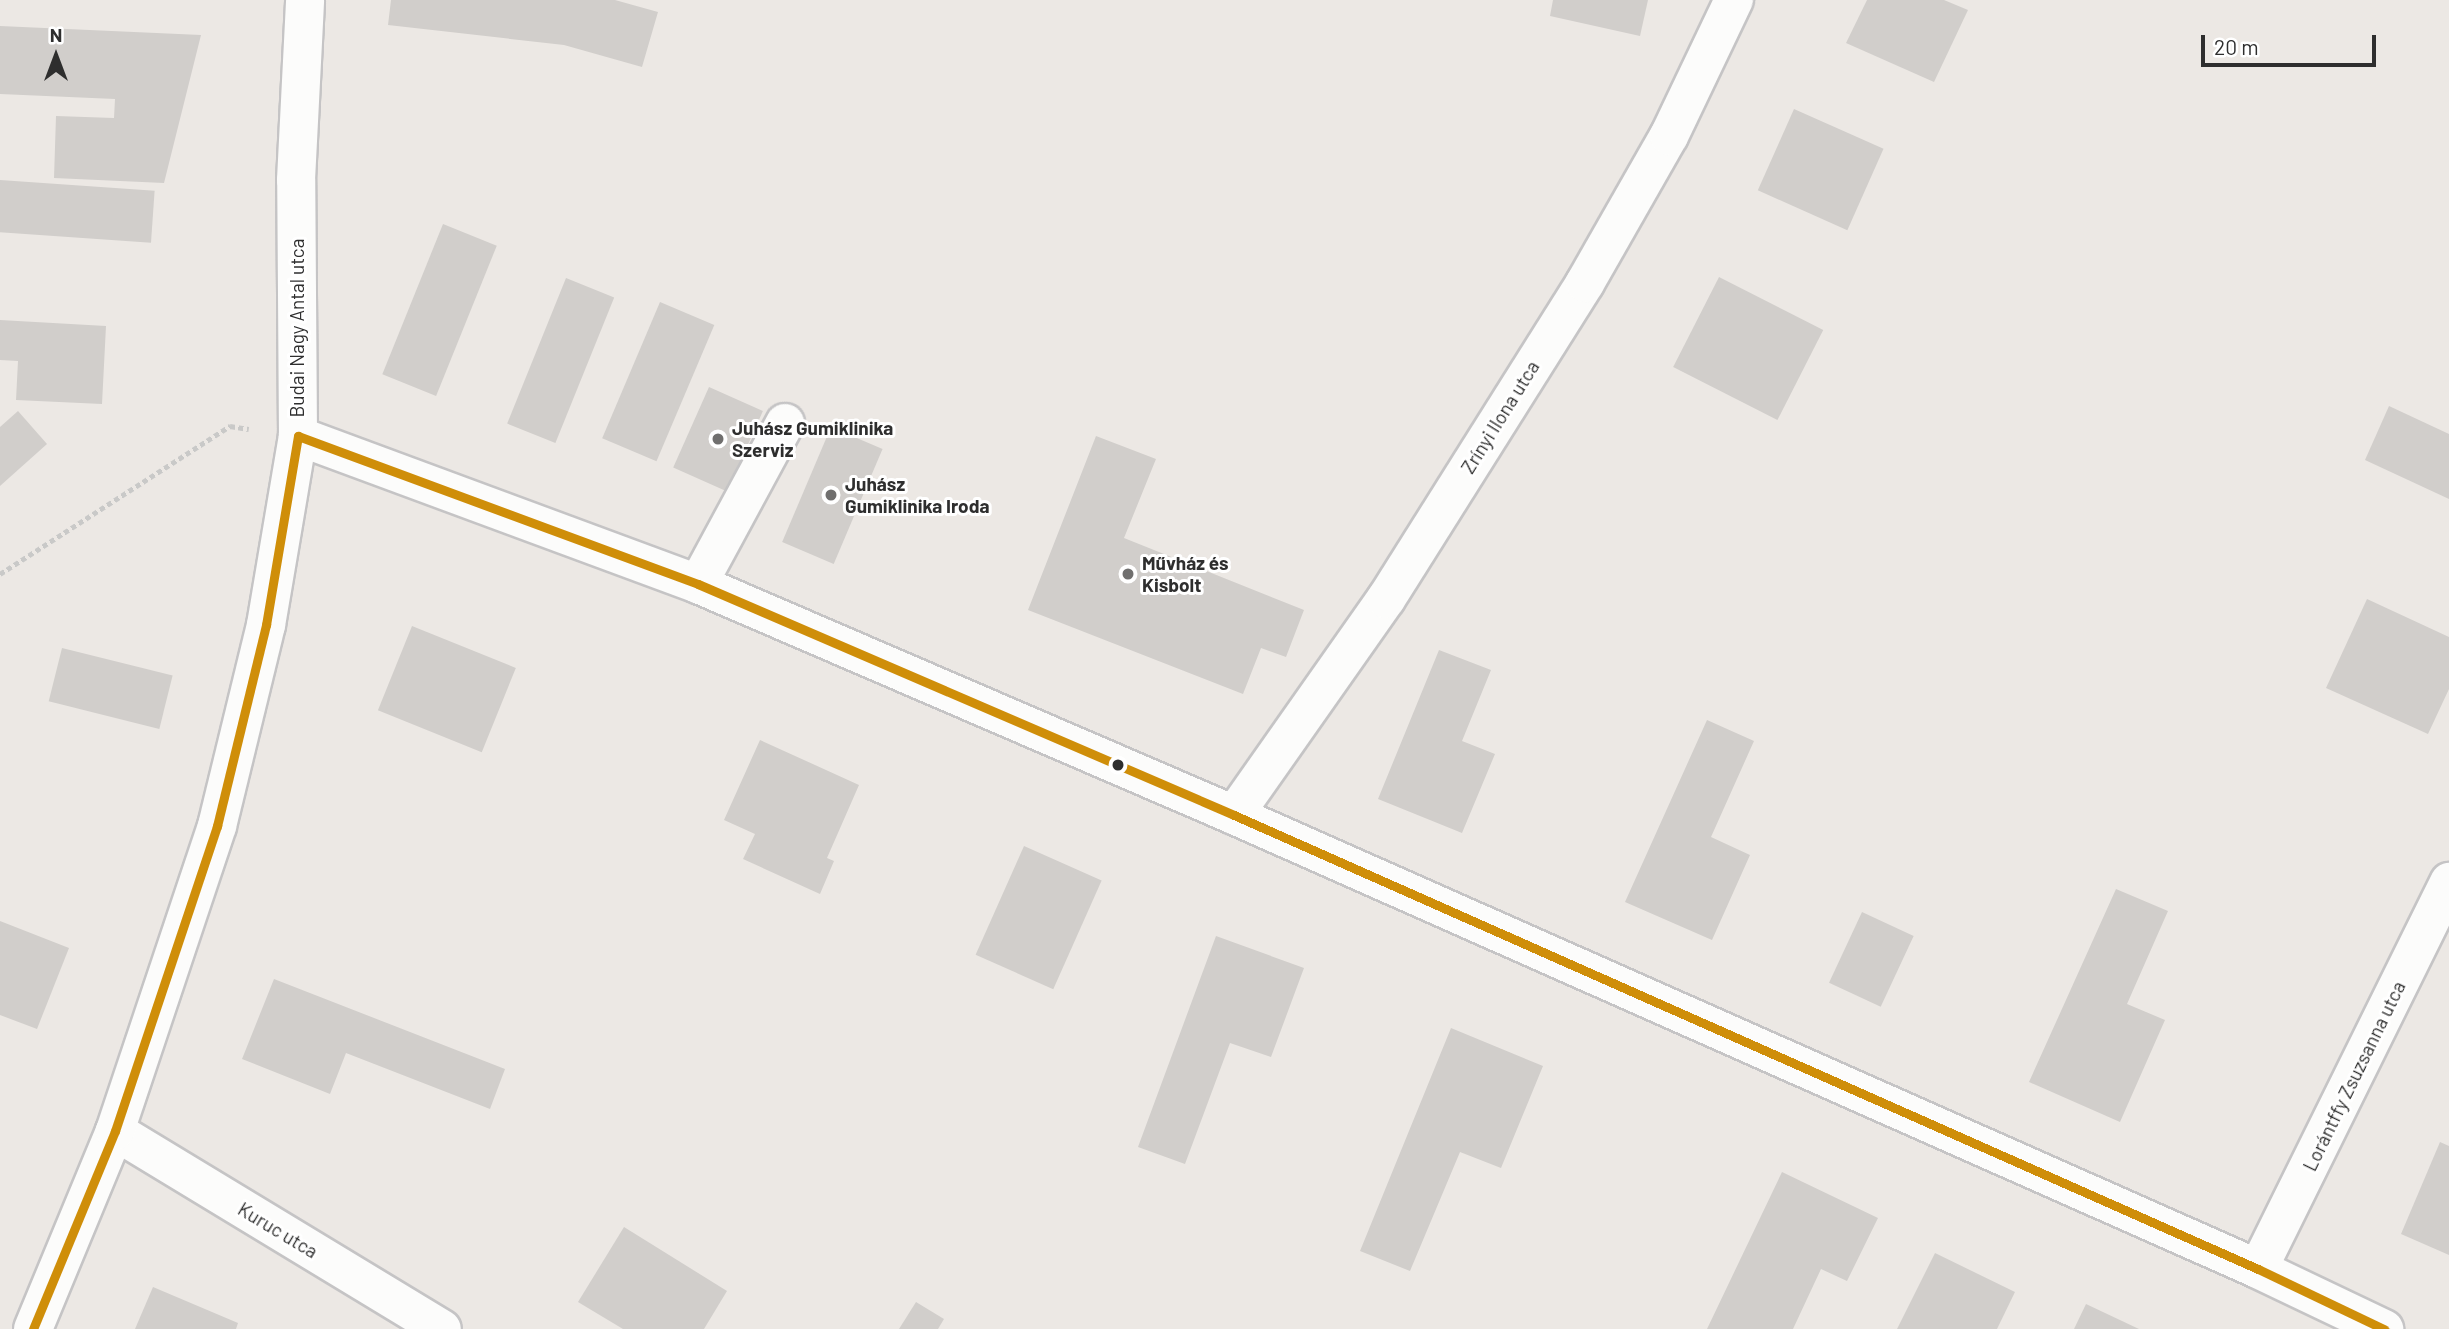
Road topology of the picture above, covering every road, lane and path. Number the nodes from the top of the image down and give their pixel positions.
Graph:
1 (305, 0) edge
2 (1734, 0) edge
3 (785, 423) dead end
4 (298, 436) junction
5 (0, 574) edge
6 (698, 584) junction
7 (1234, 815) junction
8 (2449, 882) edge
9 (115, 1131) junction
10 (2258, 1269) junction
11 (33, 1329) edge
12 (442, 1329) edge
13 (2384, 1329) edge

1 - 4 street, Budai Nagy Antal utca
2 - 7 street, Zrínyi Ilona utca
3 - 6 street
4 - 5 path
4 - 6 street
4 - 9 street, Budai Nagy Antal utca
6 - 7 street
7 - 10 street
8 - 10 street, Lorántffy Zsuzsanna utca
9 - 11 street, Budai Nagy Antal utca
9 - 12 street, Kuruc utca
10 - 13 street

